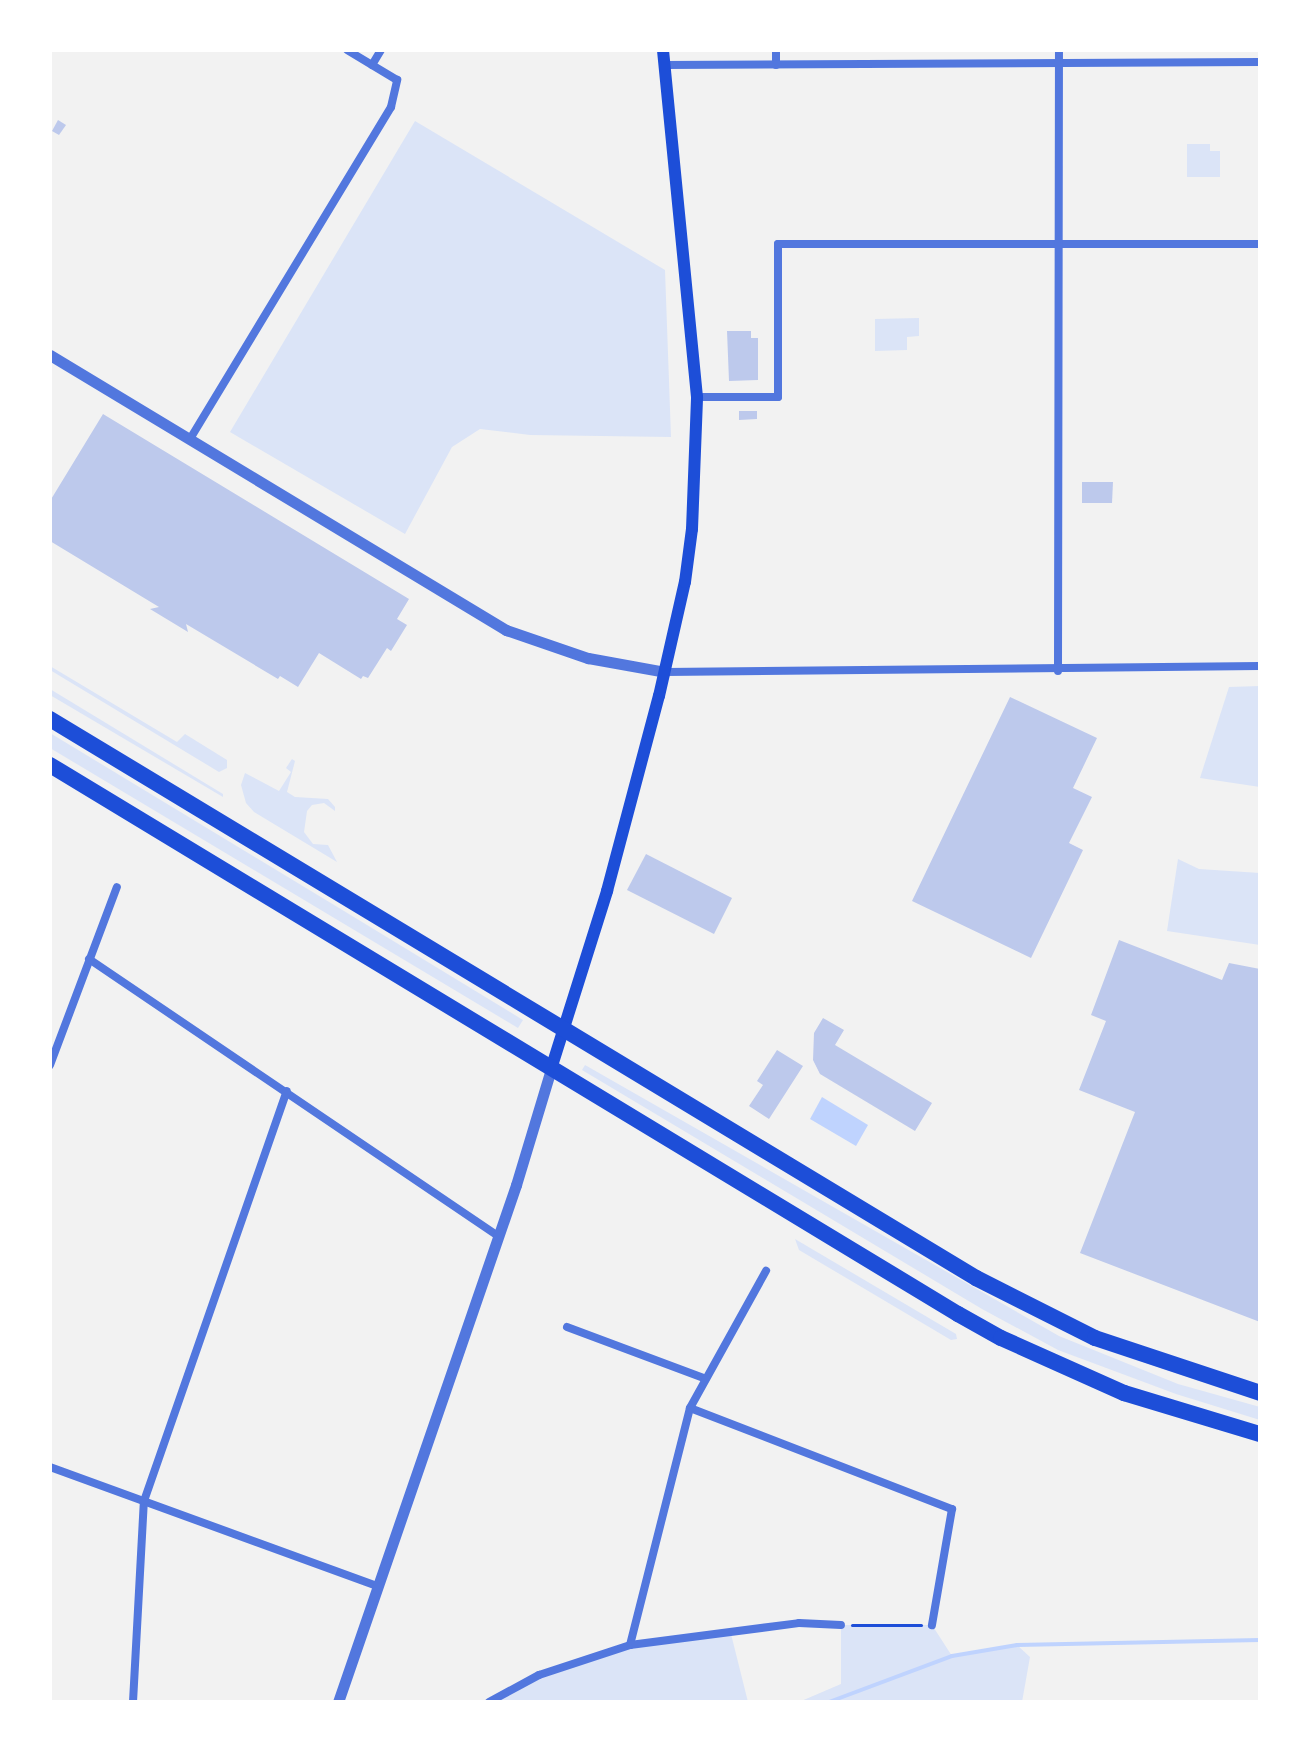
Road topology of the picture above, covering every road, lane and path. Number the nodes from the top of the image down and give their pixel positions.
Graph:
1 (347, 50) edge
2 (381, 50) edge
3 (663, 50) edge
4 (776, 50) edge
5 (1059, 50) edge
6 (1260, 62) edge
7 (1059, 63) junction
8 (372, 65) junction
9 (665, 65) junction
10 (776, 65) junction
11 (1059, 244) junction
12 (1260, 244) edge
13 (50, 355) edge
14 (697, 397) junction
15 (190, 439) junction
16 (1260, 666) edge
17 (1058, 671) junction
18 (665, 672) junction
19 (50, 719) edge
20 (50, 765) edge
21 (117, 887) dead end
22 (89, 959) junction
23 (564, 1029) junction
24 (50, 1065) edge
25 (551, 1069) junction
26 (287, 1091) junction
27 (498, 1236) junction
28 (766, 1271) dead end
29 (567, 1327) dead end
30 (706, 1379) junction
31 (1260, 1393) edge
32 (690, 1408) junction
33 (1260, 1434) edge
34 (50, 1467) edge
35 (144, 1501) junction
36 (377, 1586) junction
37 (841, 1625) joint
38 (932, 1625) joint
39 (630, 1645) junction
40 (133, 1702) edge
41 (338, 1702) edge
42 (489, 1702) edge

1 - 8 street
2 - 8 street
3 - 9 main road
4 - 10 street
5 - 7 street
6 - 7 street
7 - 10 street
7 - 11 street
8 - 15 street
9 - 10 street
9 - 14 main road
11 - 12 street
11 - 14 street
11 - 17 street
13 - 15 street
14 - 18 main road
15 - 18 street
16 - 17 street
17 - 18 street
18 - 23 main road
19 - 23 highway
20 - 25 highway
21 - 22 street
22 - 24 street
22 - 26 street
23 - 25 main road
23 - 31 highway
25 - 27 street
25 - 33 highway
26 - 27 street
26 - 35 street
27 - 36 street
28 - 30 street
29 - 30 street
30 - 32 street
32 - 38 street
32 - 39 street
34 - 35 street
35 - 36 street
35 - 40 street
36 - 41 street
37 - 38 path
37 - 39 street
39 - 42 street

